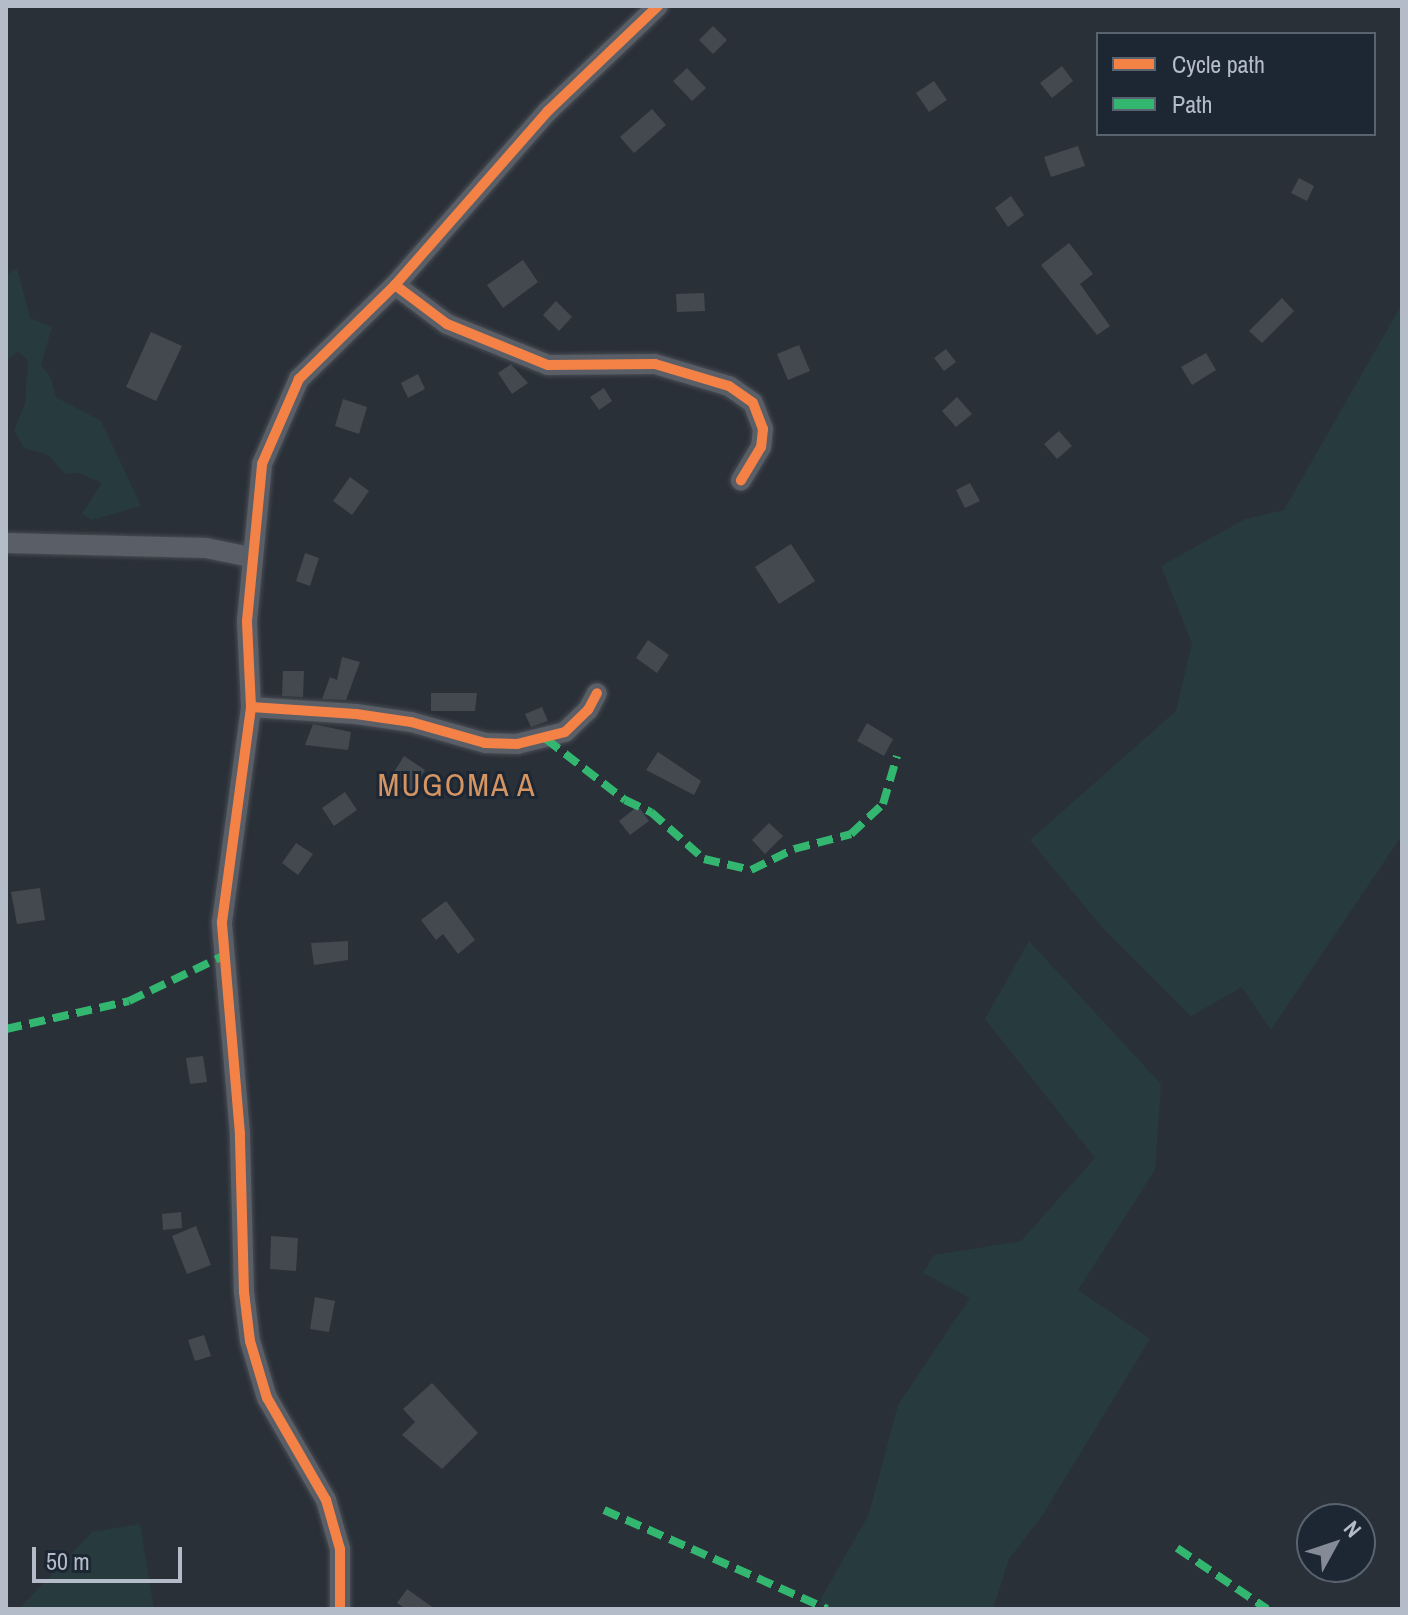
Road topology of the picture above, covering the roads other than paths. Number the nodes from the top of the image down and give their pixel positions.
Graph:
1 (658, 6) edge
2 (395, 285) junction
3 (741, 480) dead end
4 (6, 543) edge
5 (250, 557) junction
6 (597, 693) dead end
7 (251, 707) junction
8 (340, 1609) edge

1 - 2 street
2 - 3 street
2 - 5 street
4 - 5 street
5 - 7 street
6 - 7 street
7 - 8 street

